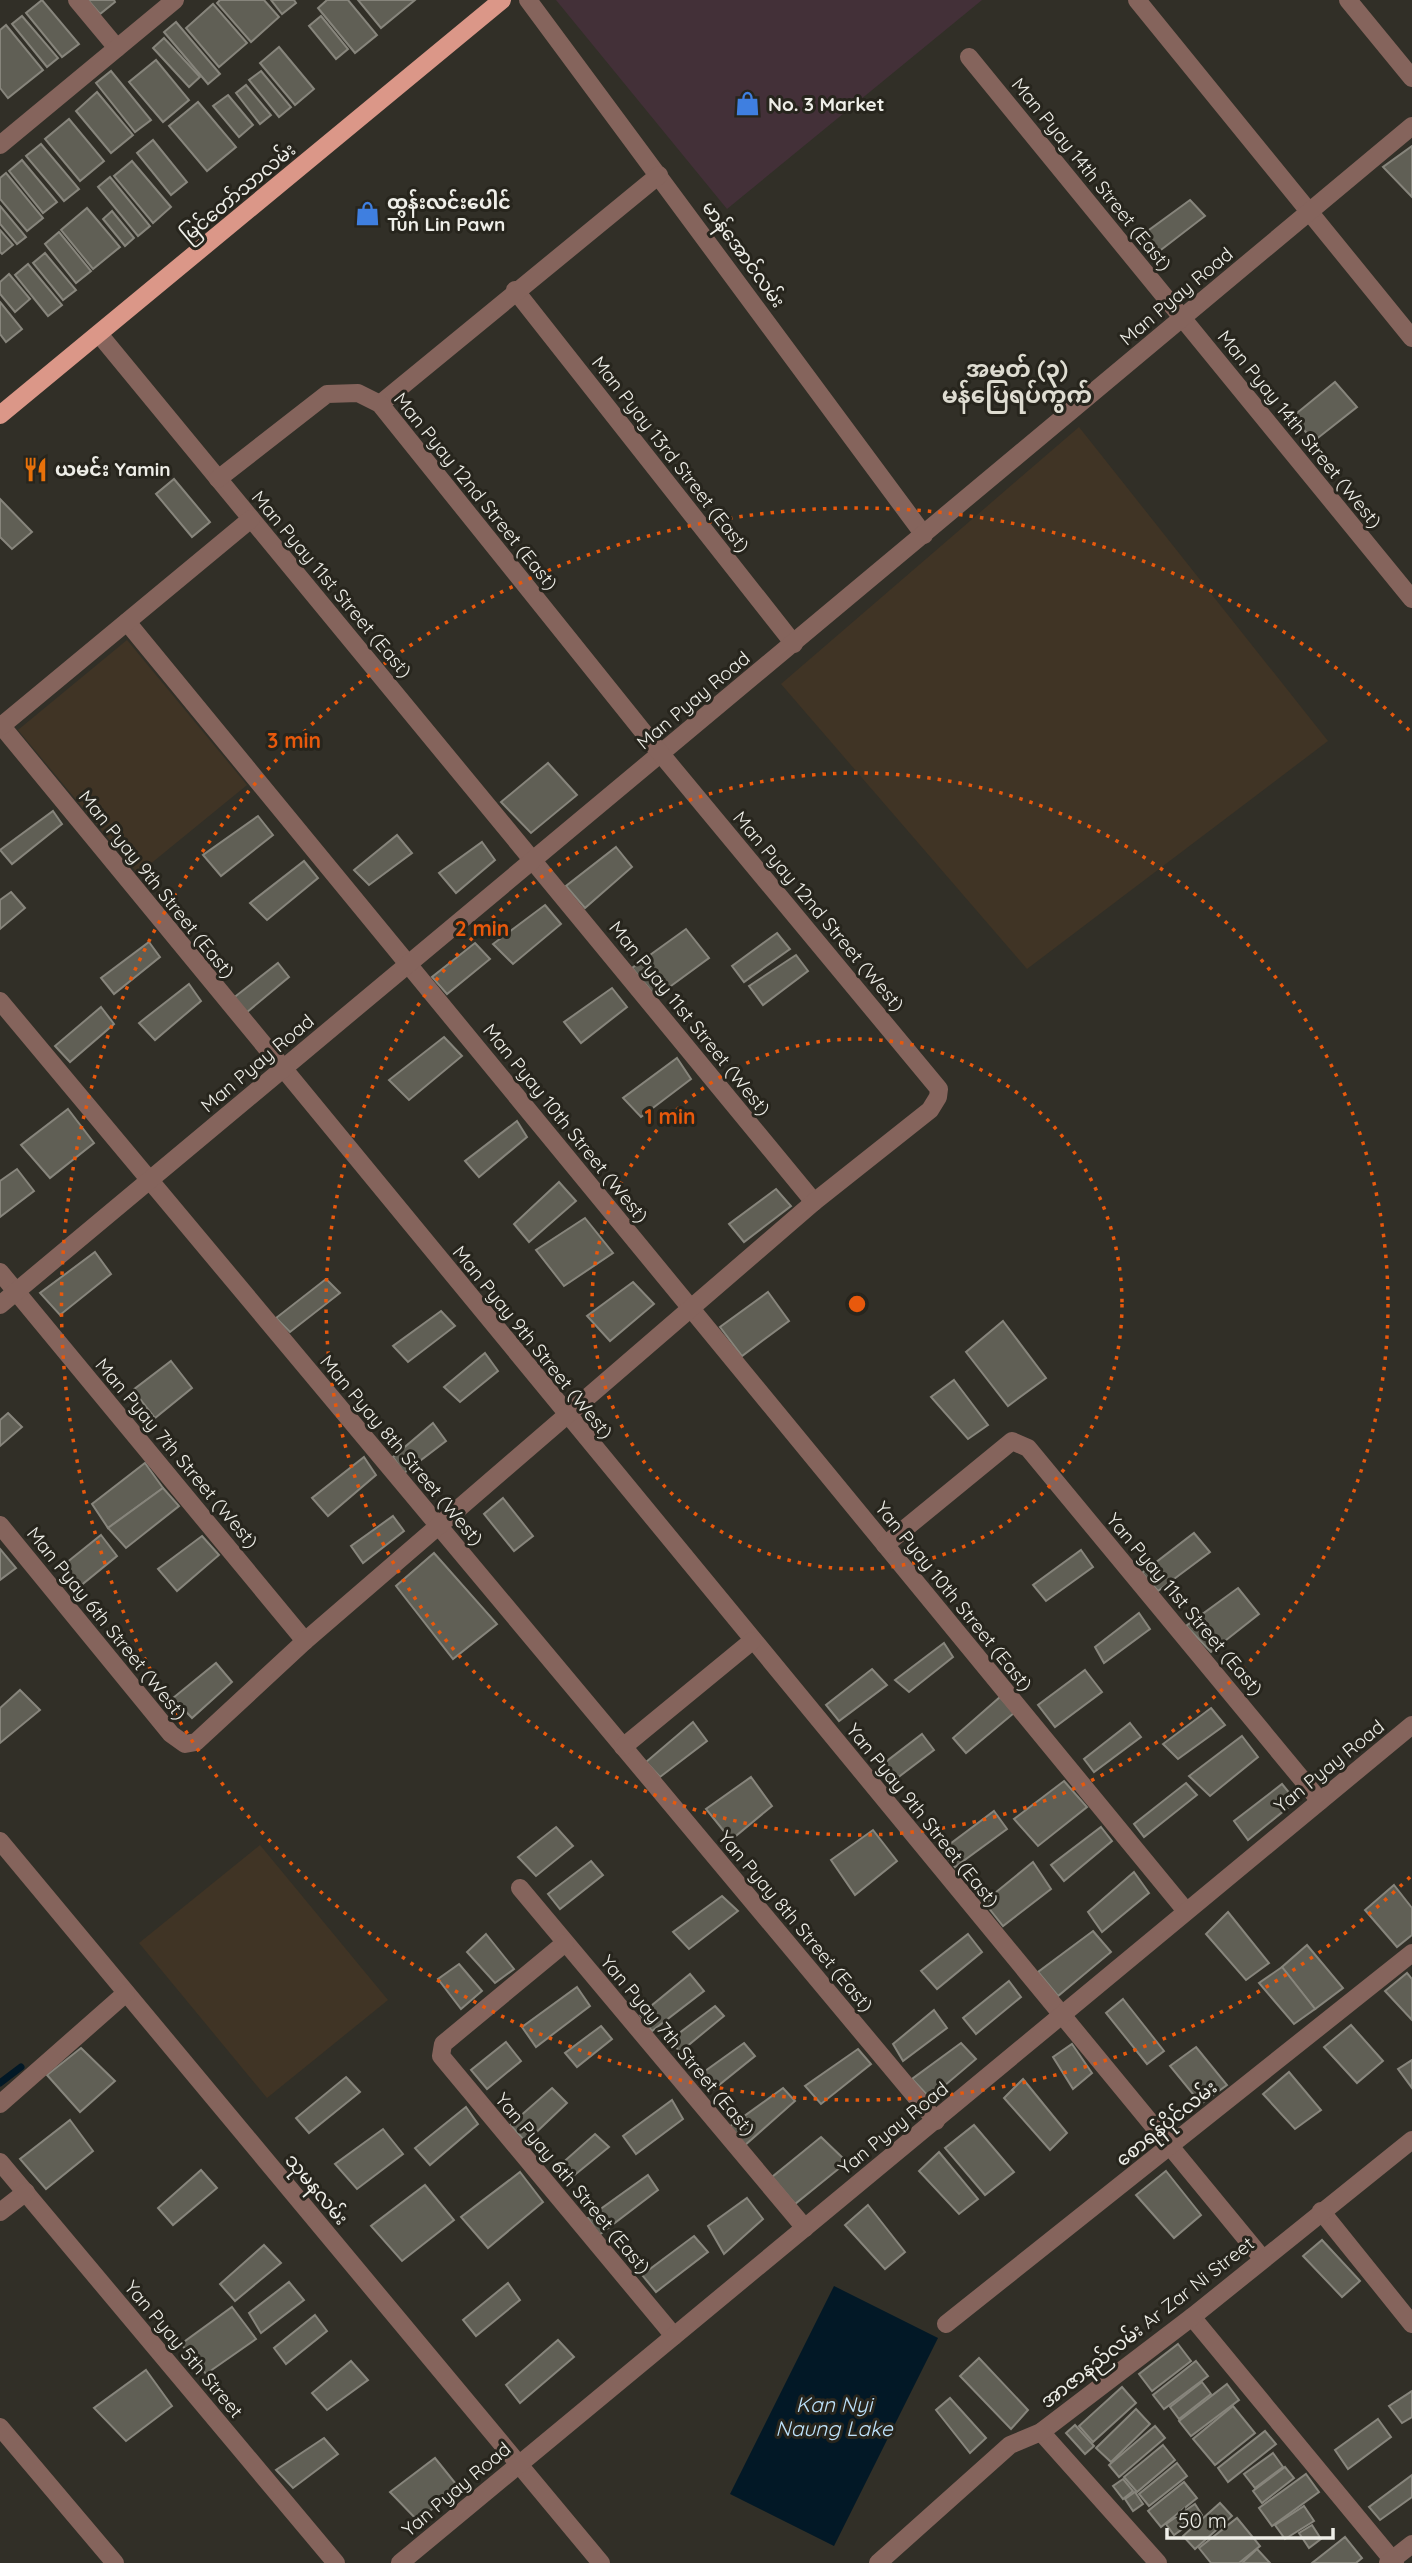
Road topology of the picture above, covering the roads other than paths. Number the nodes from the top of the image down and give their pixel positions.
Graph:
1 (77, 0) edge
2 (175, 0) edge
3 (502, 0) edge
4 (528, 0) edge
5 (1137, 0) edge
6 (1348, 0) edge
7 (117, 48) junction
8 (969, 57) dead end
9 (1412, 78) edge
10 (1412, 127) edge
11 (0, 145) edge
12 (659, 175) junction
13 (1309, 213) junction
14 (515, 290) junction
15 (1183, 318) junction
16 (99, 334) junction
17 (1412, 338) edge
18 (380, 404) junction
19 (0, 415) edge
20 (218, 479) junction
21 (251, 519) junction
22 (924, 535) junction
23 (1412, 599) edge
24 (127, 622) junction
25 (794, 643) junction
26 (1, 726) edge
27 (661, 754) junction
28 (533, 860) junction
29 (408, 964) junction
30 (0, 1000) edge
31 (282, 1070) junction
32 (150, 1180) junction
33 (814, 1202) junction
34 (0, 1272) edge
35 (16, 1292) junction
36 (0, 1305) edge
37 (691, 1308) junction
38 (567, 1415) junction
39 (0, 1525) edge
40 (438, 1526) junction
41 (885, 1545) junction
42 (305, 1641) junction
43 (752, 1641) junction
44 (1412, 1725) edge
45 (623, 1747) junction
46 (1320, 1801) junction
47 (0, 1841) edge
48 (520, 1888) dead end
49 (1186, 1911) junction
50 (565, 1943) junction
51 (1412, 1953) edge
52 (126, 1993) junction
53 (1061, 2016) junction
54 (0, 2104) edge
55 (936, 2121) junction
56 (1412, 2140) edge
57 (1169, 2148) junction
58 (0, 2162) edge
59 (26, 2192) junction
60 (1321, 2211) junction
61 (0, 2212) edge
62 (805, 2228) junction
63 (1262, 2258) junction
64 (1192, 2317) junction
65 (946, 2324) dead end
66 (1412, 2324) edge
67 (674, 2336) junction
68 (0, 2427) edge
69 (1041, 2432) junction
70 (519, 2465) junction
71 (1412, 2544) edge
72 (1392, 2562) edge
73 (115, 2563) edge
74 (336, 2563) edge
75 (400, 2563) edge
76 (601, 2563) edge
77 (878, 2563) edge
78 (1158, 2563) edge

1 - 7 street
2 - 7 street
3 - 16 main road, မြင်တော်သာလမ်း
4 - 12 street, မာန်အောင်လမ်း
5 - 13 street
6 - 9 street
7 - 11 street
8 - 15 street, Man Pyay 14th Street (East)
10 - 13 street, Man Pyay Road
12 - 14 street
12 - 22 street, မာန်အောင်လမ်း
13 - 15 street, Man Pyay Road
13 - 17 street
14 - 18 street
14 - 25 street, Man Pyay 13rd Street (East)
15 - 22 street, Man Pyay Road
15 - 23 street, Man Pyay 14th Street (West)
16 - 19 main road, မြင်တော်သာလမ်း
16 - 20 street, Man Pyay 11st Street (East)
18 - 20 street, Man Pyay 12nd Street (East)
18 - 27 street, Man Pyay 12nd Street (East)
20 - 21 street, Man Pyay 11st Street (East)
21 - 24 street
21 - 28 street, Man Pyay 11st Street (East)
22 - 25 street, Man Pyay Road
24 - 26 street
24 - 29 street, Man Pyay 10th Street (West)
25 - 27 street, Man Pyay Road
26 - 31 street, Man Pyay 9th Street (East)
27 - 28 street, Man Pyay Road
27 - 33 street, Man Pyay 12nd Street (West)
28 - 29 street, Man Pyay Road
28 - 33 street, Man Pyay 11st Street (West)
29 - 31 street, Man Pyay Road
29 - 37 street, Man Pyay 10th Street (West)
30 - 32 street, Man Pyay 8th Street (West)
31 - 32 street, Man Pyay Road
31 - 38 street, Man Pyay 9th Street (West)
32 - 35 street, Man Pyay Road
32 - 40 street, Man Pyay 8th Street (West)
33 - 37 street
34 - 35 street, Man Pyay 7th Street (West)
35 - 36 street, Man Pyay Road
35 - 42 street, Man Pyay 7th Street (West)
37 - 38 street
37 - 41 street, Yan Pyay 10th Street (East)
38 - 40 street
38 - 43 street, Man Pyay 9th Street (West)
39 - 42 street, Man Pyay 6th Street (West)
40 - 42 street
40 - 45 street, Man Pyay 8th Street (West)
41 - 46 street, Yan Pyay 11st Street (East)
41 - 49 street, Yan Pyay 10th Street (East)
43 - 45 street
43 - 53 street, Yan Pyay 9th Street (East)
44 - 46 street, Yan Pyay Road
45 - 55 street, Yan Pyay 8th Street (East)
46 - 49 street, Yan Pyay Road
47 - 52 street, သုမနလမ်း
48 - 50 street, Yan Pyay 7th Street (East)
49 - 53 street, Yan Pyay Road
50 - 62 street, Yan Pyay 7th Street (East)
50 - 67 street, Yan Pyay 6th Street (East)
51 - 57 street, စောရန်ပိုင်လမ်း
52 - 54 street
52 - 70 street, သုမနလမ်း
53 - 55 street, Yan Pyay Road
53 - 57 street, Yan Pyay 9th Street (East)
55 - 62 street, Yan Pyay Road
56 - 60 street, အာဇာနည်လမ်း Ar Zar Ni Street
57 - 63 street, Yan Pyay 9th Street (East)
57 - 65 street, စောရန်ပိုင်လမ်း
58 - 59 street, Yan Pyay 5th Street
59 - 61 street
59 - 74 street, Yan Pyay 5th Street
60 - 63 street, အာဇာနည်လမ်း Ar Zar Ni Street
60 - 66 street
62 - 67 street, Yan Pyay Road
63 - 64 street, အာဇာနည်လမ်း Ar Zar Ni Street
64 - 69 street, အာဇာနည်လမ်း Ar Zar Ni Street
64 - 72 street
67 - 70 street, Yan Pyay Road
68 - 73 street
69 - 77 street, အာဇာနည်လမ်း Ar Zar Ni Street
69 - 78 street
70 - 75 street, Yan Pyay Road
70 - 76 street, သုမနလမ်း
71 - 72 street

